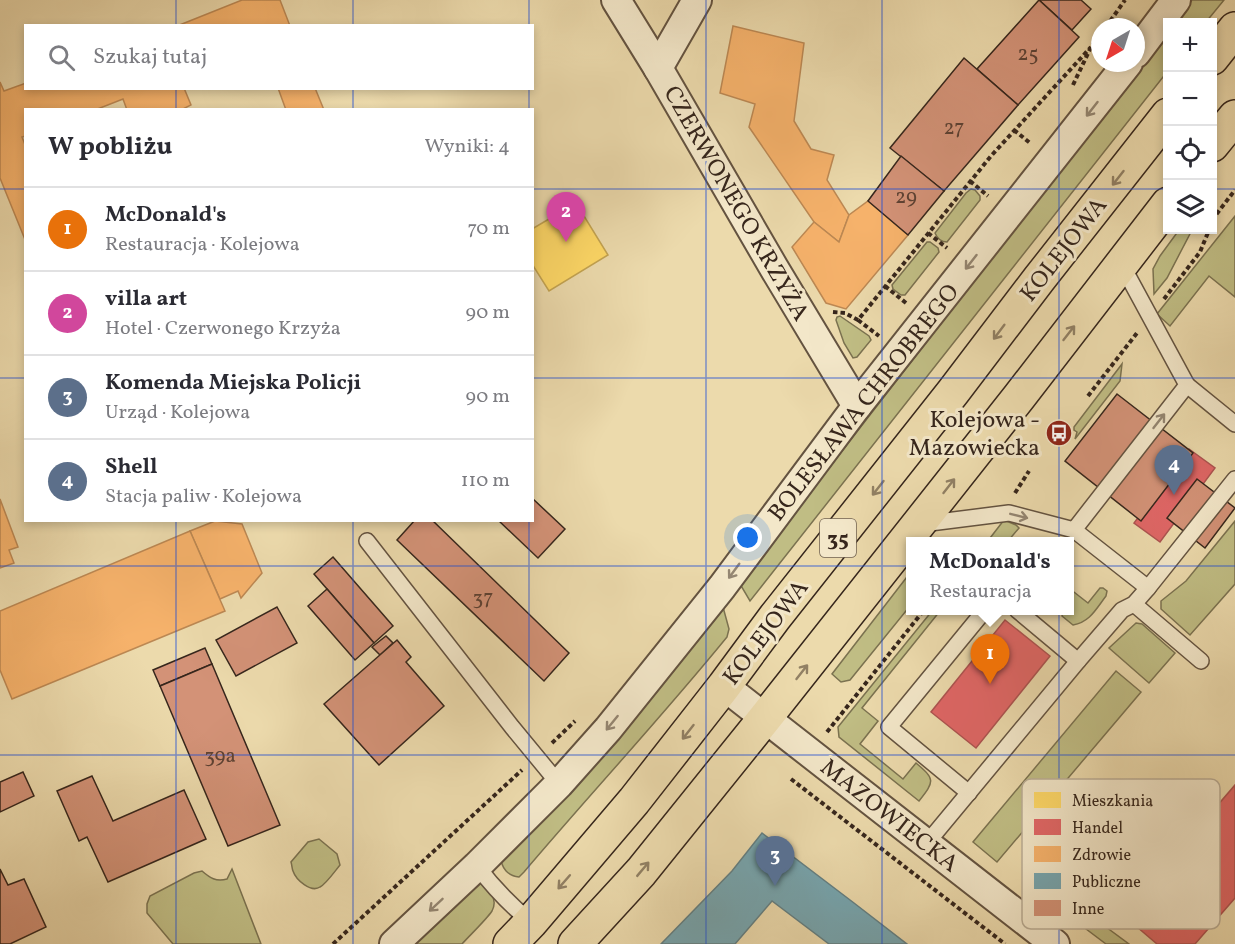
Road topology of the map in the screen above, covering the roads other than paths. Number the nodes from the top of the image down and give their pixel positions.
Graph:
1 (616, 0) edge
2 (697, 0) edge
3 (1176, 0) edge
4 (1235, 29) edge
5 (1145, 41) edge
6 (1217, 52) edge
7 (657, 68) junction
8 (1121, 72) edge
9 (1235, 117) edge
10 (1163, 120) edge
11 (1217, 138) edge
12 (1163, 209) edge
13 (1122, 265) junction
14 (1187, 385) junction
15 (857, 406) junction
16 (1235, 424) edge
17 (1235, 478) edge
18 (919, 524) junction
19 (1074, 530) junction
20 (909, 537) edge
21 (906, 540) edge
22 (367, 541) dead end
23 (1148, 588) junction
24 (1134, 604) junction
25 (981, 615) edge
26 (1023, 615) edge
27 (1078, 661) junction
28 (1201, 661) dead end
29 (724, 686) junction
30 (765, 718) junction
31 (559, 784) junction
32 (969, 793) junction
33 (927, 843) junction
34 (477, 866) junction
35 (1022, 918) edge
36 (1036, 929) edge
37 (520, 933) edge
38 (394, 944) edge
39 (575, 944) edge
40 (1055, 944) edge

1 - 7 street, CZERWONEGO KRZYŻA
2 - 7 street
3 - 5 street
4 - 6 main road
7 - 15 street, CZERWONEGO KRZYŻA
8 -> 15 street, BOLESŁAWA CHROBREGO
9 - 11 main road
10 -> 29 main road, KOLEJOWA / 35
12 - 13 main road, 35
13 - 14 lane
18 -> 13 main road, 35
14 - 16 lane
19 -> 14 lane
15 -> 31 street, BOLESŁAWA CHROBREGO
17 - 23 lane
18 -> 19 lane
20 -> 18 main road, 35
19 - 23 lane
30 -> 21 main road, 35
22 - 31 lane
23 - 24 lane
24 - 27 lane
24 - 28 lane
25 - 32 lane
26 - 27 lane
27 - 32 lane
29 - 30 street, MAZOWIECKA
29 -> 37 main road, KOLEJOWA / 35
30 - 33 street, MAZOWIECKA
39 -> 30 main road, 35
31 - 34 street, BOLESŁAWA CHROBREGO
32 - 33 lane
33 - 35 street, MAZOWIECKA
34 - 37 lane
34 -> 38 street, BOLESŁAWA CHROBREGO
36 - 40 street, MAZOWIECKA

